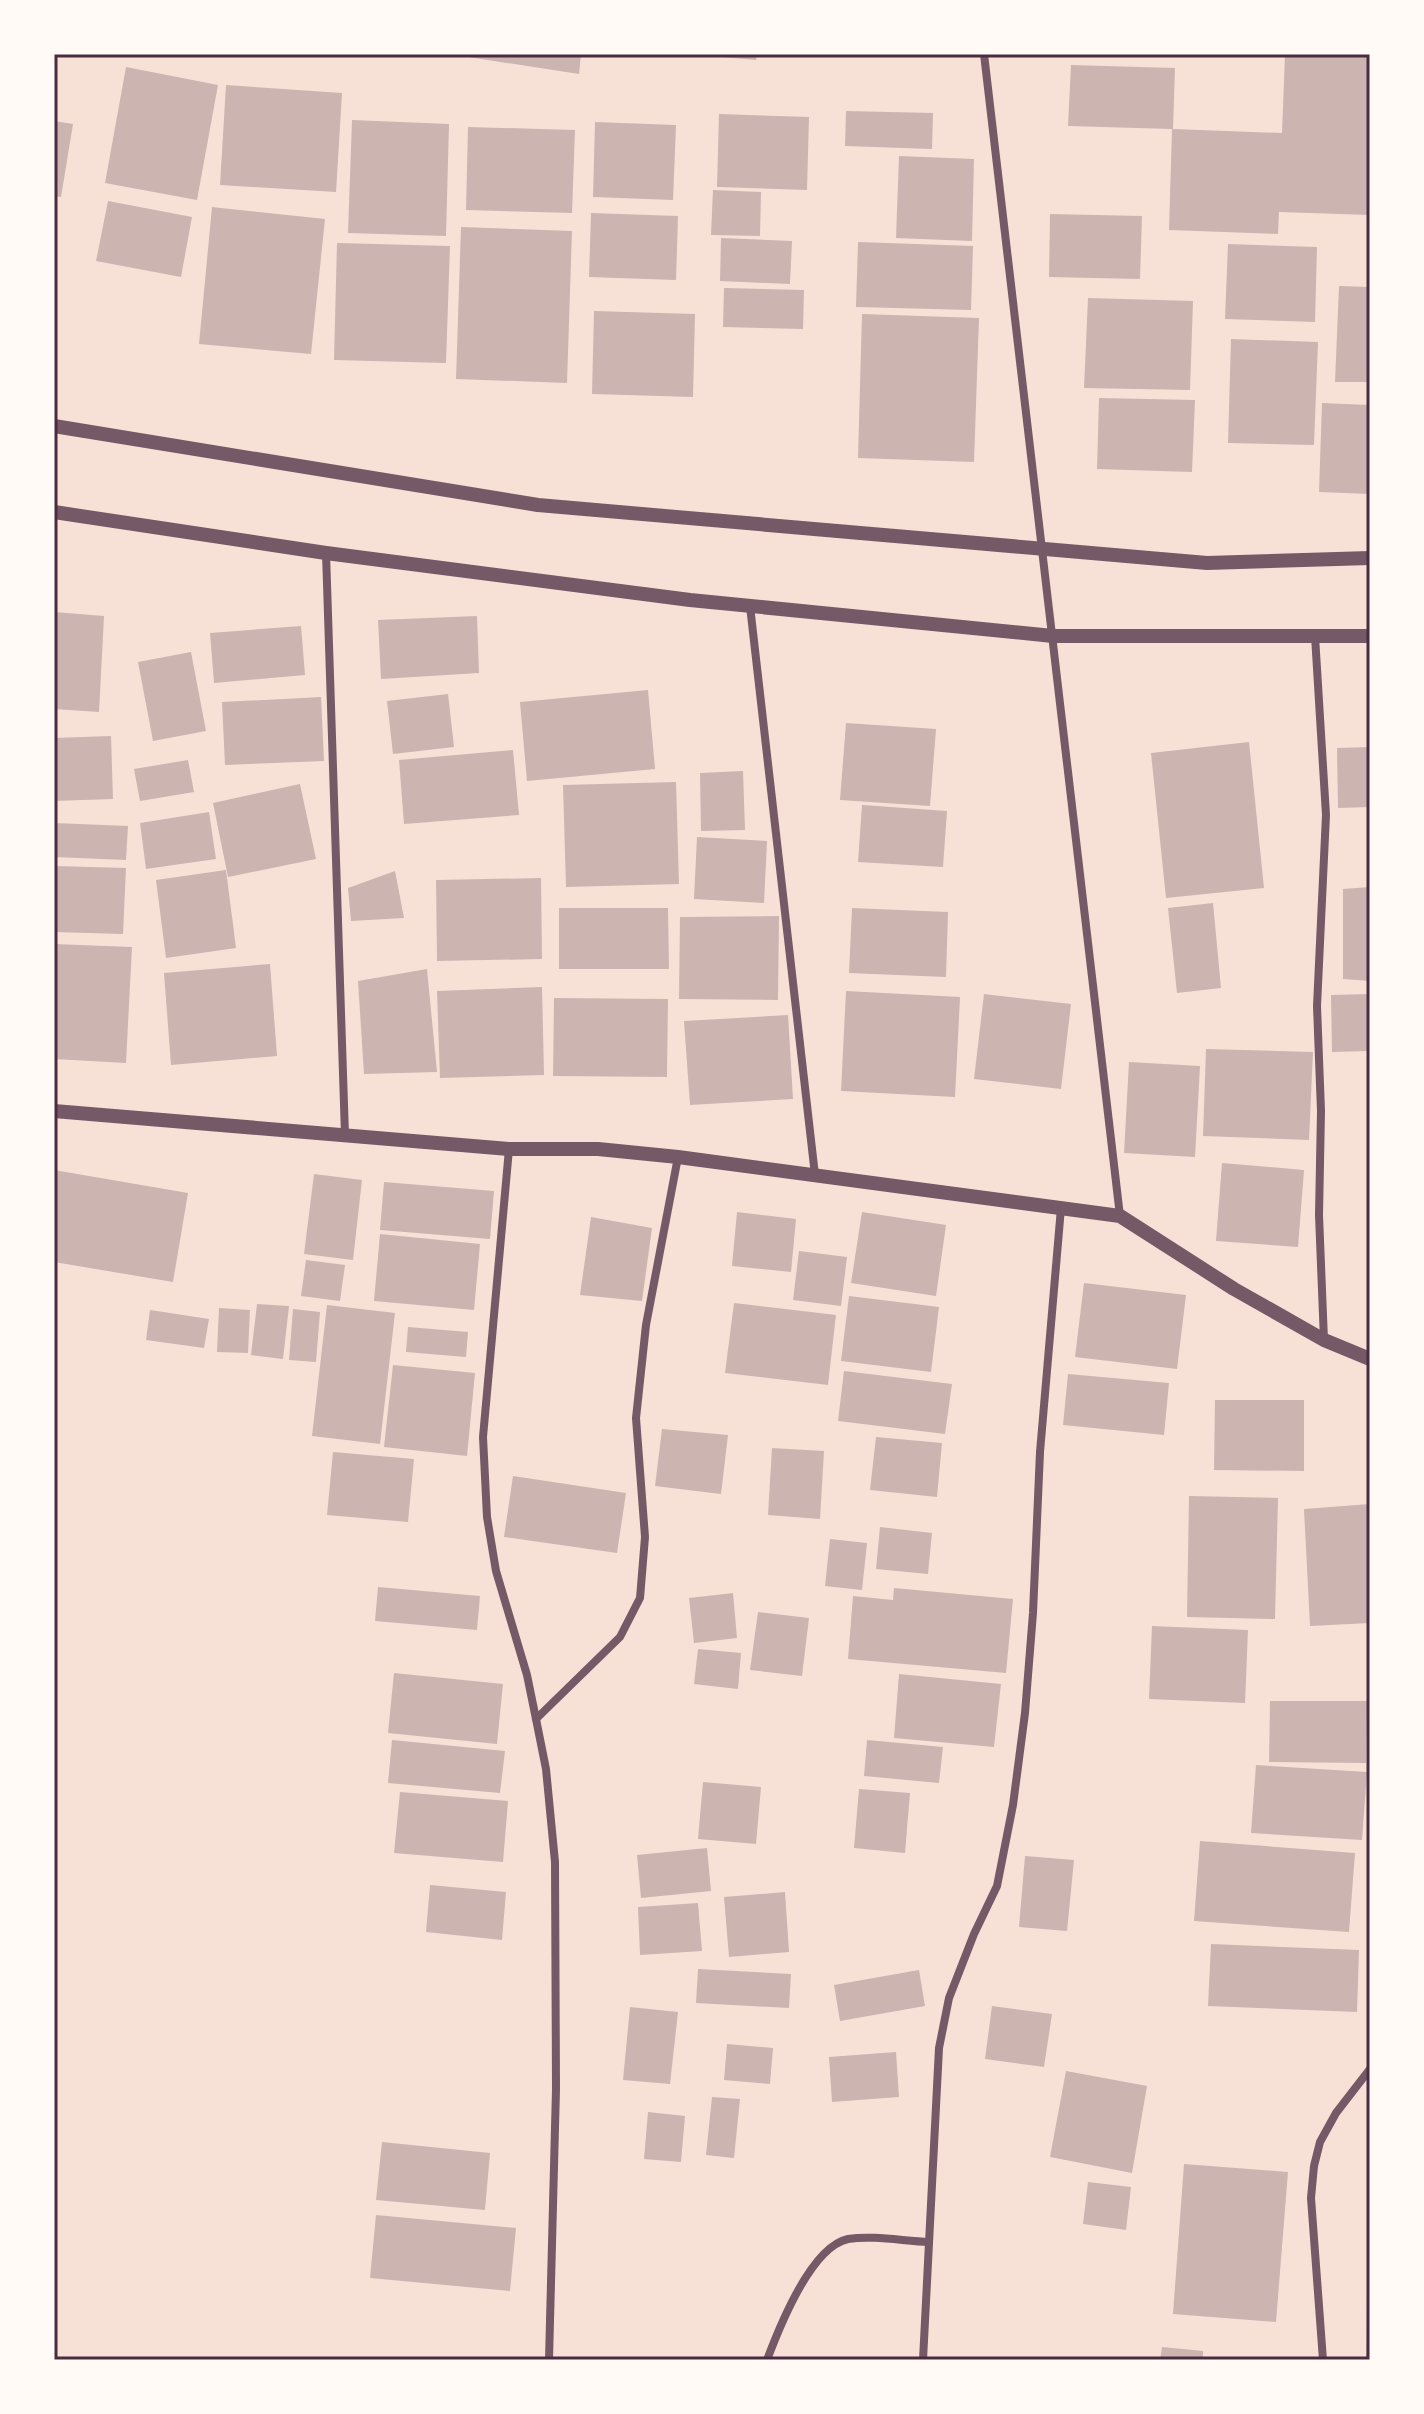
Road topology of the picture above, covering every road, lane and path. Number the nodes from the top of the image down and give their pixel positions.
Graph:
1 (984, 54) edge
2 (54, 426) edge
3 (54, 512) edge
4 (1043, 549) junction
5 (326, 553) junction
6 (1370, 558) edge
7 (750, 606) junction
8 (1053, 636) junction
9 (1315, 636) junction
10 (1370, 636) edge
11 (54, 1111) edge
12 (345, 1137) junction
13 (509, 1149) junction
14 (678, 1157) junction
15 (815, 1175) junction
16 (1061, 1208) junction
17 (1120, 1216) junction
18 (1324, 1340) junction
19 (1370, 1359) edge
20 (536, 1719) junction
21 (1370, 2069) edge
22 (929, 2242) junction
23 (549, 2360) edge
24 (767, 2360) edge
25 (923, 2360) edge
26 (1323, 2360) edge

1 - 4 street
2 - 4 street
3 - 5 street
4 - 6 street
4 - 8 street
5 - 7 street
5 - 12 street
7 - 8 street
7 - 15 street
8 - 9 street
8 - 17 street
9 - 10 street
9 - 18 street
11 - 12 street
12 - 13 street
13 - 14 street
13 - 20 street
14 - 15 street
14 - 20 street
15 - 16 street
16 - 17 street
16 - 22 street
17 - 18 street
18 - 19 street
20 - 23 street
21 - 26 street
22 - 24 street
22 - 25 street

